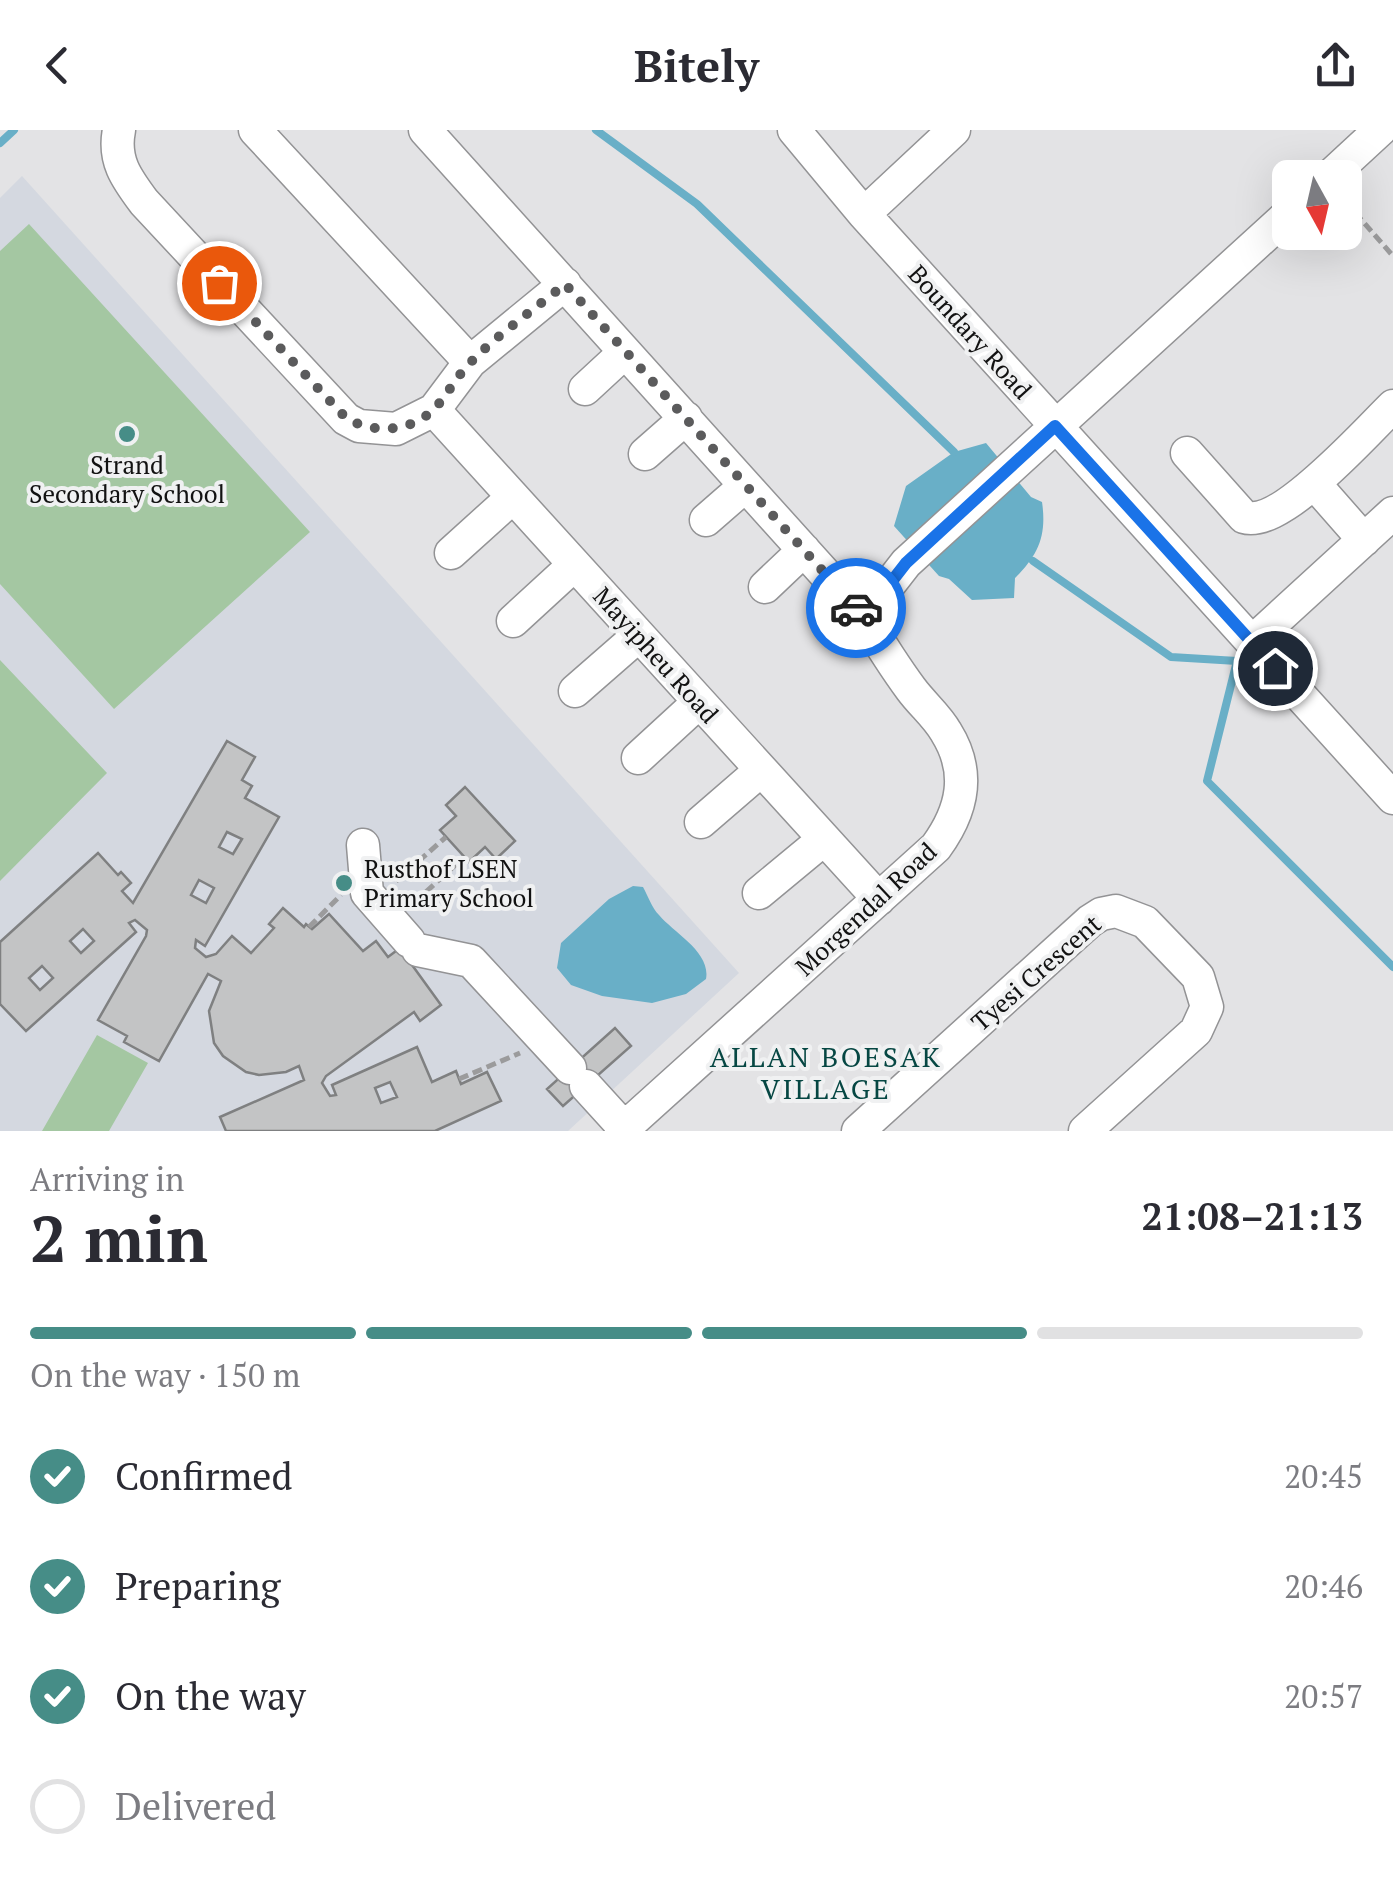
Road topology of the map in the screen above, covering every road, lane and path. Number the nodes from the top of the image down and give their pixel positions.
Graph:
1 (119, 130) edge
2 (256, 130) edge
3 (425, 130) edge
4 (794, 130) edge
5 (954, 130) edge
6 (1380, 130) edge
7 (1348, 160) edge
8 (864, 214) junction
9 (1362, 220) edge
10 (1272, 228) edge
11 (1393, 256) edge
12 (565, 284) junction
13 (625, 352) junction
14 (470, 362) junction
15 (585, 388) dead end
16 (1393, 406) edge
17 (434, 410) junction
18 (686, 418) junction
19 (1055, 426) junction
20 (1187, 453) dead end
21 (645, 454) dead end
22 (1314, 484) junction
23 (745, 486) junction
24 (513, 498) junction
25 (1393, 513) edge
26 (706, 520) dead end
27 (1364, 540) junction
28 (804, 550) junction
29 (451, 553) dead end
30 (574, 565) junction
31 (764, 587) dead end
32 (864, 617) junction
33 (514, 621) dead end
34 (638, 636) junction
35 (1252, 642) junction
36 (575, 691) dead end
37 (699, 702) junction
38 (638, 758) dead end
39 (760, 770) junction
40 (1393, 798) edge
41 (701, 822) dead end
42 (446, 837) dead end
43 (823, 840) junction
44 (362, 845) dead end
45 (464, 857) dead end
46 (395, 882) dead end
47 (759, 892) dead end
48 (880, 899) junction
49 (415, 903) dead end
50 (546, 1042) junction
51 (459, 1079) dead end
52 (624, 1130) edge
53 (858, 1131) edge
54 (1086, 1131) edge

1 - 17 street
2 - 14 street
3 - 12 street, Morgendal Road
4 - 8 street, Boundary Road
5 - 8 street
6 - 7 street
8 - 19 street, Boundary Road
9 - 11 path
10 - 19 street
12 - 13 street, Morgendal Road
12 - 14 street
13 - 15 street
13 - 18 street, Morgendal Road
14 - 17 street
16 - 22 street
17 - 24 street, Mayipheu Road
18 - 21 street
18 - 23 street, Morgendal Road
19 - 32 street
19 - 35 street, Boundary Road
20 - 22 street
22 - 27 street
23 - 26 street
23 - 28 street, Morgendal Road
24 - 29 street
24 - 30 street, Mayipheu Road
25 - 27 street
27 - 35 street
28 - 31 street
28 - 32 street, Morgendal Road
30 - 33 street
30 - 34 street, Mayipheu Road
32 - 48 street, Morgendal Road
34 - 36 street
34 - 37 street, Mayipheu Road
35 - 40 street, Boundary Road
37 - 38 street
37 - 39 street, Mayipheu Road
39 - 41 street
39 - 43 street, Mayipheu Road
42 - 46 path
43 - 47 street
43 - 48 street, Mayipheu Road
44 - 50 street
45 - 49 path
48 - 52 street, Morgendal Road
50 - 51 path
50 - 52 street
53 - 54 street, Tyesi Crescent

